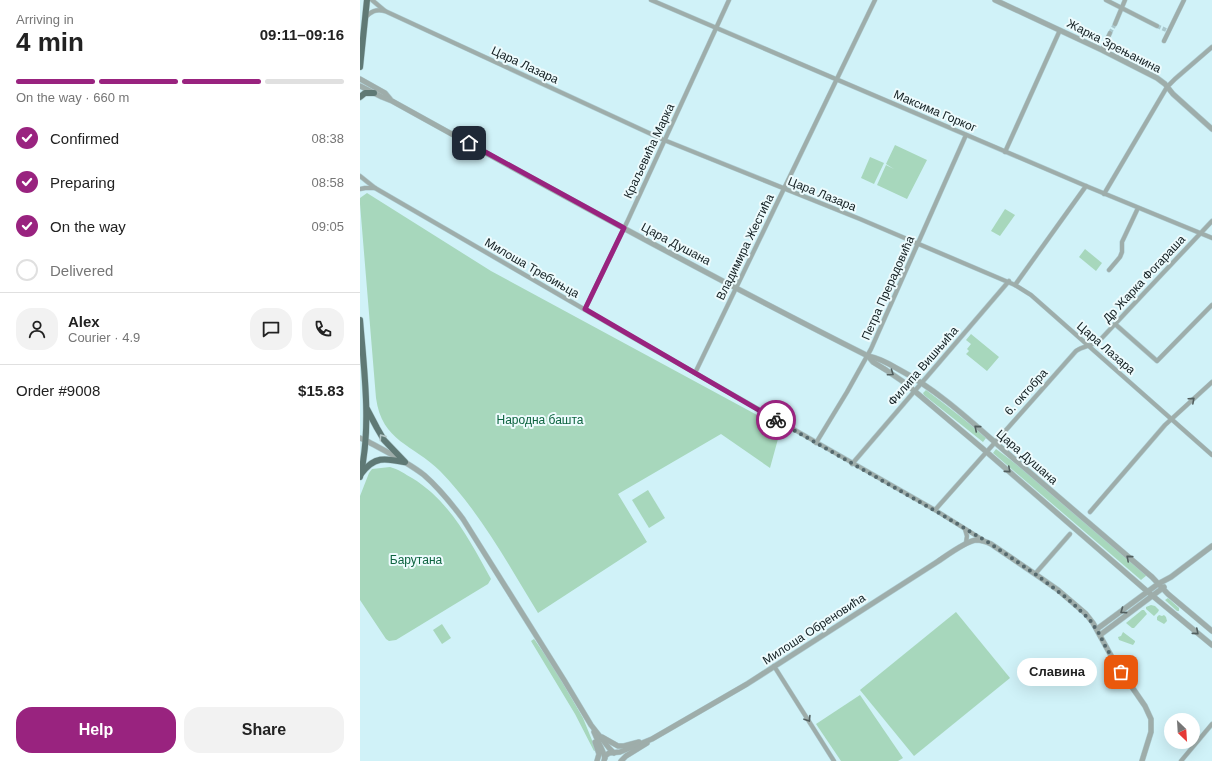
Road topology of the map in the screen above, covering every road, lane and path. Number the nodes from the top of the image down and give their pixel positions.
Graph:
1 (367, 0) edge
2 (372, 0) edge
3 (651, 0) edge
4 (729, 0) edge
5 (875, 0) edge
6 (995, 0) edge
7 (1106, 0) edge
8 (1125, 0) edge
9 (1184, 0) edge
10 (1122, 7) junction
11 (386, 11) junction
12 (366, 18) junction
13 (1115, 24) tunnel mouth
14 (1157, 26) tunnel mouth
15 (716, 28) junction
16 (1060, 30) junction
17 (1110, 34) tunnel mouth
18 (1164, 40) dead end
19 (1212, 47) edge
20 (1102, 50) junction
21 (360, 67) edge
22 (360, 80) edge
23 (837, 80) junction
24 (360, 86) edge
25 (1167, 87) junction
26 (374, 93) junction
27 (360, 97) edge
28 (392, 101) junction
29 (1212, 129) edge
30 (966, 135) junction
31 (664, 140) junction
32 (1004, 152) junction
33 (360, 176) edge
34 (1086, 186) junction
35 (375, 188) junction
36 (784, 189) junction
37 (360, 190) edge
38 (1104, 194) junction
39 (1138, 208) junction
40 (1212, 221) edge
41 (624, 228) junction
42 (1200, 233) junction
43 (1212, 238) edge
44 (918, 244) junction
45 (1109, 270) dead end
46 (1009, 281) junction
47 (1015, 285) junction
48 (736, 288) junction
49 (1212, 306) edge
50 (585, 309) junction
51 (360, 320) edge
52 (1115, 324) junction
53 (1088, 346) junction
54 (868, 356) junction
55 (695, 373) junction
56 (922, 382) junction
57 (1212, 382) edge
58 (914, 391) junction
59 (367, 407) junction
60 (1171, 419) junction
61 (363, 439) edge
62 (994, 442) junction
63 (816, 443) junction
64 (986, 451) junction
65 (1212, 455) edge
66 (405, 462) junction
67 (852, 464) junction
68 (360, 476) edge
69 (935, 510) junction
70 (1090, 512) dead end
71 (965, 528) junction
72 (1070, 534) dead end
73 (986, 542) junction
74 (966, 543) junction
75 (1212, 546) edge
76 (1035, 574) junction
77 (1168, 579) junction
78 (1158, 584) junction
79 (1163, 588) junction
80 (1148, 592) junction
81 (1153, 596) junction
82 (1097, 629) junction
83 (1212, 631) edge
84 (1100, 635) junction
85 (1212, 645) edge
86 (774, 666) junction
87 (1212, 724) edge
88 (591, 725) junction
89 (594, 733) junction
90 (600, 736) junction
91 (652, 739) junction
92 (644, 742) junction
93 (615, 753) junction
94 (604, 760) edge
95 (598, 761) edge
96 (621, 761) edge
97 (834, 761) edge
98 (1142, 761) edge
99 (1181, 761) edge

1 - 12 main road
2 - 11 street, Цара Лазара
3 - 15 street, Максима Горког
4 - 15 street, Краљевића Марка
5 - 23 street, Владимира Жестића
6 - 16 street, Жарка Зрењанина
7 - 10 street
8 - 10 street
9 - 18 street
10 - 13 street
10 - 14 street
11 - 12 street
11 - 31 street, Цара Лазара
12 - 21 main road
15 - 23 street, Максима Горког
15 - 31 street, Краљевића Марка
16 - 20 street, Жарка Зрењанина
16 - 32 street
17 - 20 street
19 - 25 street
20 - 25 street, Жарка Зрењанина
22 - 28 street, Цара Душана
23 - 30 street, Максима Горког
23 - 36 street, Владимира Жестића
24 - 26 street, Цара Душана
25 - 29 street, Жарка Зрењанина
25 - 38 street
26 - 27 main road
26 - 28 street, Цара Душана
28 - 41 street, Цара Душана
30 - 32 street, Максима Горког
30 - 44 street, Петра Прерадовића
31 - 36 street, Цара Лазара
31 - 41 street, Краљевића Марка
32 - 34 street, Максима Горког
33 - 35 street, Милоша Требињца
34 - 38 street, Максима Горког
34 - 47 street
35 - 37 street
35 - 50 street, Милоша Требињца
36 - 44 street, Цара Лазара
36 - 48 street, Владимира Жестића
38 - 39 street, Максима Горког
39 - 42 street, Максима Горког
39 - 45 street
40 - 42 street, Др Жарка Фогараша
41 - 48 street, Цара Душана
41 - 50 street, Краљевића Марка
42 - 43 street, Максима Горког
42 - 52 street, Др Жарка Фогараша
44 - 46 street, Цара Лазара
44 - 54 street, Петра Прерадовића
46 - 47 street, Цара Лазара
46 - 56 street, Филипа Вишњића
47 - 53 street, Цара Лазара
48 - 54 street, Цара Душана
48 - 55 street, Владимира Жестића
49 - 52 street
50 - 55 street, Милоша Требињца
51 - 59 main road
52 - 53 street, Др Жарка Фогараша
53 - 60 street, Цара Лазара
53 - 62 street, 6. октобра
54 - 56 street, Цара Душана
54 -> 58 street, Цара Душана
54 - 63 street, Петра Прерадовића
55 - 63 street, Милоша Требињца
56 - 58 street, Филипа Вишњића
62 -> 56 street, Цара Душана
60 -> 57 street
58 - 64 street, Цара Душана
58 - 67 street, Филипа Вишњића
59 - 61 main road
66 -> 59 main road
60 - 65 street, Цара Лазара
60 - 70 street
61 - 66 street
61 - 68 main road
62 - 64 street, 6. октобра
78 -> 62 street, Цара Душана
63 - 67 street, Милоша Требињца
64 - 69 street, 6. октобра
64 -> 80 street, Цара Душана
66 - 68 main road
66 - 88 street
67 - 69 street, Милоша Требињца
69 - 71 street, Милоша Требињца
71 - 73 street, Милоша Требињца
71 - 74 street
72 - 76 street
73 - 74 street, Милоша Обреновића
73 - 76 street, Милоша Требињца
74 - 86 street, Милоша Обреновића
75 - 77 street
76 - 82 street, Милоша Требињца
77 - 78 street
77 - 79 street
78 - 79 street, Цара Душана
78 - 80 street
79 - 81 street
79 - 83 street, Цара Душана
80 - 81 street, Цара Душана
80 -> 82 street
81 - 84 street
81 -> 85 street, Цара Душана
82 - 84 street, Милоша Требињца
84 - 98 street, Милоша Требињца
86 - 91 street, Милоша Обреновића
86 -> 97 street
87 - 99 street
88 - 89 street
88 - 90 street
89 - 94 street
89 - 95 street
90 - 92 street
90 - 93 street
91 - 92 street
91 - 96 street
92 - 93 street
93 - 94 street
93 - 96 street

